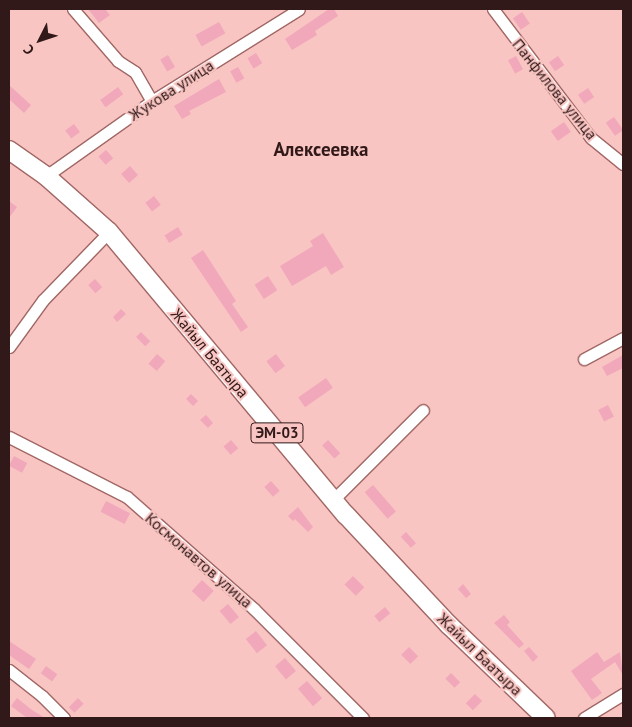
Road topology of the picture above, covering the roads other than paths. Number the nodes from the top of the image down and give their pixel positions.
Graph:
1 (73, 9) edge
2 (299, 9) edge
3 (493, 9) edge
4 (152, 101) junction
5 (9, 150) edge
6 (623, 164) edge
7 (46, 176) junction
8 (109, 232) junction
9 (623, 338) edge
10 (9, 347) edge
11 (584, 359) dead end
12 (424, 410) dead end
13 (9, 437) edge
14 (333, 500) junction
15 (9, 670) edge
16 (623, 694) edge
17 (64, 718) edge
18 (363, 718) edge
19 (546, 718) edge
20 (584, 718) edge

1 - 4 street
2 - 4 street, Жукова улица
3 - 6 street, Панфилова улица
4 - 7 street, Жукова улица
5 - 7 highway, Жайыл Баатыра / ЭМ-03
7 - 8 highway, Жайыл Баатыра / ЭМ-03
8 - 10 street
8 - 14 highway, Жайыл Баатыра / ЭМ-03
9 - 11 street
12 - 14 street
13 - 18 street, Космонавтов улица
14 - 19 highway, Жайыл Баатыра / ЭМ-03
15 - 17 street
16 - 20 street

